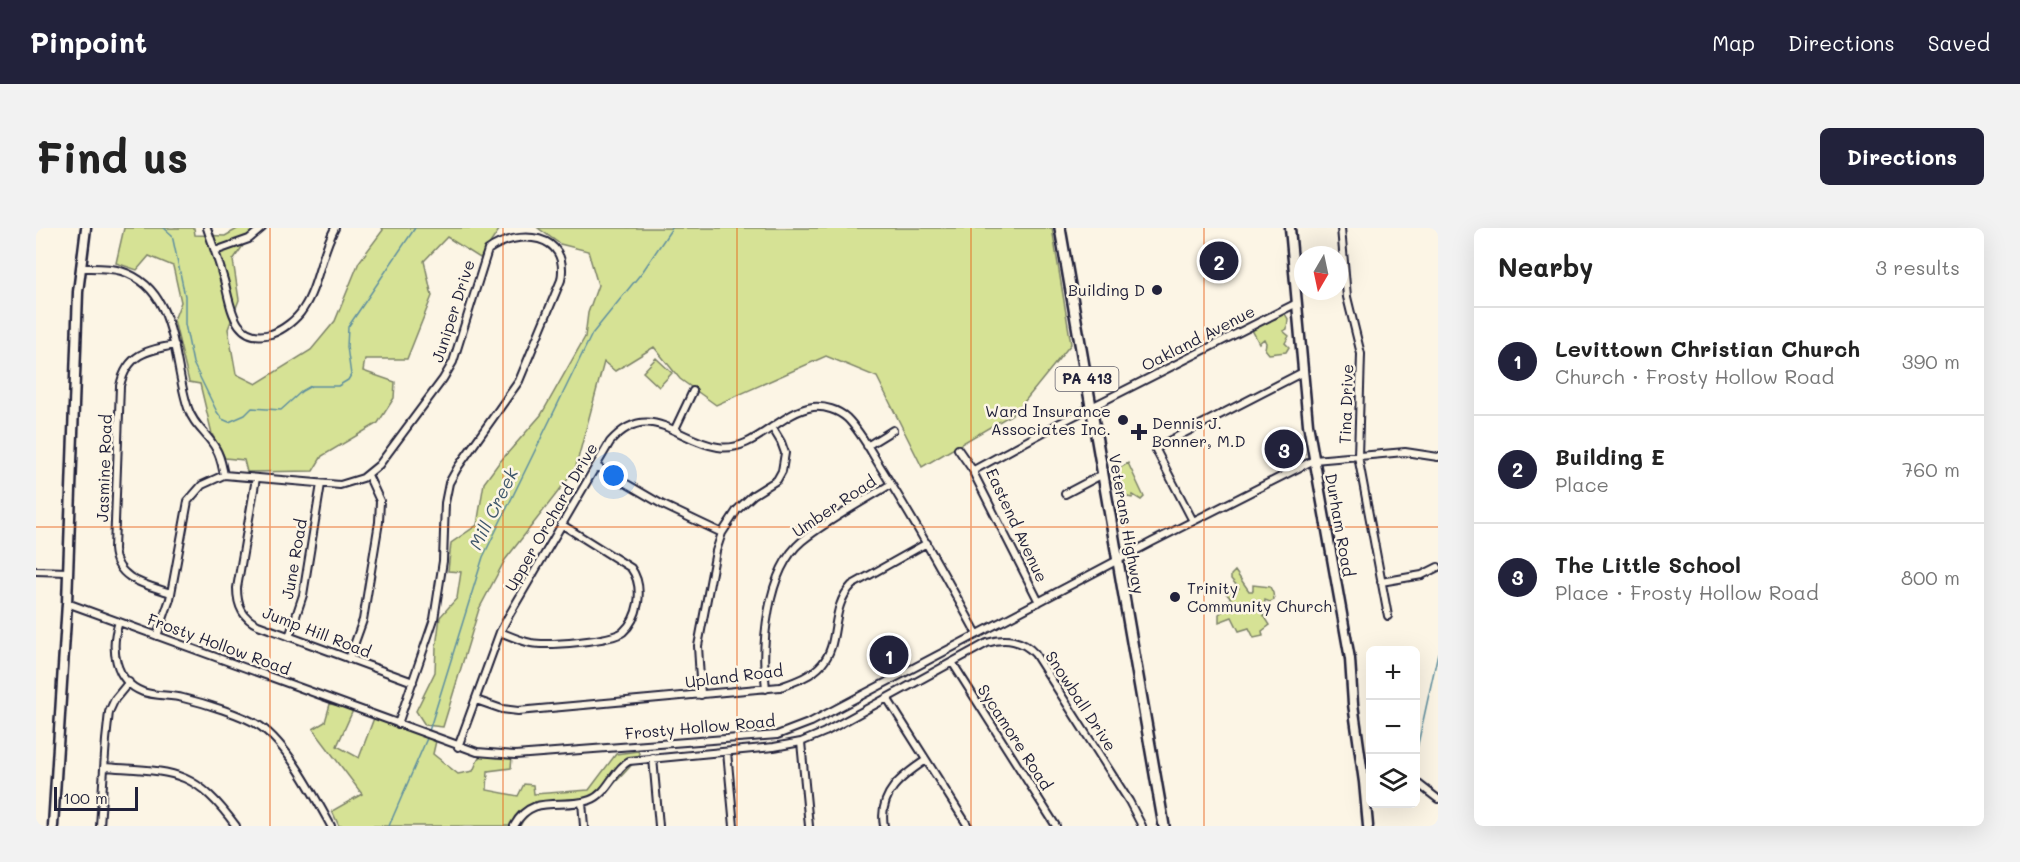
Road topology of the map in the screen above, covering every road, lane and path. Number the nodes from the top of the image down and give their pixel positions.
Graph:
1 (86, 228) edge
2 (207, 228) edge
3 (262, 228) edge
4 (335, 228) edge
5 (1060, 228) edge
6 (1290, 228) edge
7 (1341, 228) edge
8 (525, 230) dead end
9 (509, 232) dead end
10 (214, 251) junction
11 (80, 268) junction
12 (1297, 303) junction
13 (175, 345) junction
14 (1303, 372) junction
15 (693, 392) dead end
16 (1092, 407) junction
17 (772, 427) junction
18 (675, 429) junction
19 (893, 430) dead end
20 (867, 446) junction
21 (958, 449) dead end
22 (1358, 456) junction
23 (1438, 457) edge
24 (1314, 460) junction
25 (983, 464) joint
26 (596, 466) junction
27 (974, 472) junction
28 (1103, 474) junction
29 (224, 475) junction
30 (368, 475) junction
31 (256, 478) junction
32 (321, 484) junction
33 (891, 484) junction
34 (1065, 494) dead end
35 (1193, 521) junction
36 (561, 524) junction
37 (722, 533) junction
38 (927, 543) junction
39 (1118, 561) junction
40 (1438, 567) edge
41 (36, 571) edge
42 (68, 572) junction
43 (1381, 582) junction
44 (171, 593) junction
45 (1038, 602) junction
46 (67, 603) junction
47 (1388, 616) dead end
48 (119, 622) junction
49 (500, 632) junction
50 (976, 634) junction
51 (157, 636) junction
52 (289, 637) junction
53 (349, 659) junction
54 (952, 662) junction
55 (129, 682) junction
56 (413, 682) junction
57 (766, 689) junction
58 (701, 695) junction
59 (887, 698) junction
60 (476, 700) junction
61 (398, 724) junction
62 (801, 742) junction
63 (458, 747) junction
64 (727, 752) junction
65 (653, 758) junction
66 (926, 760) junction
67 (104, 767) junction
68 (1366, 772) edge
69 (1420, 785) edge
70 (1438, 788) edge
71 (1435, 796) edge
72 (582, 802) junction
73 (1368, 808) edge
74 (53, 826) edge
75 (100, 826) edge
76 (236, 826) edge
77 (331, 826) edge
78 (514, 826) edge
79 (584, 826) edge
80 (659, 826) edge
81 (734, 826) edge
82 (809, 826) edge
83 (884, 826) edge
84 (968, 826) edge
85 (1056, 826) edge
86 (1142, 826) edge
87 (1164, 826) edge
88 (1368, 826) edge

1 - 11 main road
2 - 10 street
3 - 10 street
4 - 10 street
5 - 16 main road, Veterans Highway / PA 413
6 - 12 main road, Durham Road
7 - 22 street, Tina Drive
8 - 56 street
9 - 30 street, Juniper Drive
11 - 13 street
11 - 42 main road
12 - 14 main road, Durham Road
12 - 16 street, Oakland Avenue
13 - 29 street
13 - 44 street, Jasmine Road
14 - 24 main road, Durham Road
14 - 35 street
15 - 18 street
16 - 25 street, Oakland Avenue
16 - 28 main road, Veterans Highway / PA 413
17 - 18 street, Upper Orchard Drive
17 - 20 street, Upper Orchard Drive
17 - 37 street
18 - 26 street, Upper Orchard Drive
19 - 20 street
20 - 33 street, Upper Orchard Drive
21 - 27 street
22 - 23 street, Frosty Hollow Road
22 - 24 street, Frosty Hollow Road
22 - 43 street, Tina Drive
24 - 35 street, Frosty Hollow Road
24 - 68 main road, Durham Road
25 - 27 street, Eastend Avenue
26 - 36 street, Upper Orchard Drive
26 - 37 street
27 - 45 street, Eastend Avenue
28 - 34 street
28 - 39 main road, Veterans Highway / PA 413
29 - 31 street
29 - 44 street
30 - 32 street
30 - 53 street
31 - 32 street
31 - 52 street, Jump Hill Road
32 - 52 street, June Road
33 - 38 street, Upper Orchard Drive
33 - 57 street, Umber Road
35 - 39 street, Frosty Hollow Road
36 - 49 street, Upper Orchard Drive
36 - 49 street
37 - 58 street
38 - 50 street, Upper Orchard Drive
38 - 57 street, Upland Road
39 - 45 street, Frosty Hollow Road
39 - 87 main road, Veterans Highway / PA 413
40 - 43 street
41 - 42 street
42 - 46 main road
43 - 47 street, Tina Drive
44 - 51 street
45 - 50 street, Frosty Hollow Road
46 - 48 street, Frosty Hollow Road
46 - 74 main road
48 - 51 street, Frosty Hollow Road
48 - 55 street
49 - 60 street, Upper Orchard Drive
50 - 63 street, Frosty Hollow Road
51 - 61 street, Frosty Hollow Road
52 - 53 street, Jump Hill Road
53 - 56 street, Jump Hill Road
54 - 59 street, Snowball Drive
54 - 85 street, Sycamore Road
54 - 86 street, Snowball Drive
55 - 67 street
55 - 77 street
56 - 61 street
57 - 58 street, Upland Road
58 - 60 street, Upland Road
59 - 62 street, Snowball Drive
59 - 66 street
60 - 63 street, Upper Orchard Drive
61 - 63 street, Frosty Hollow Road
62 - 64 street, Snowball Drive
62 - 82 street
64 - 65 street, Snowball Drive
64 - 81 street
65 - 72 street, Snowball Drive
65 - 80 street
66 - 83 street
66 - 84 street
67 - 75 street
67 - 76 street
69 - 71 street
70 - 71 street
72 - 78 street
72 - 79 street
73 - 88 main road, Durham Road

